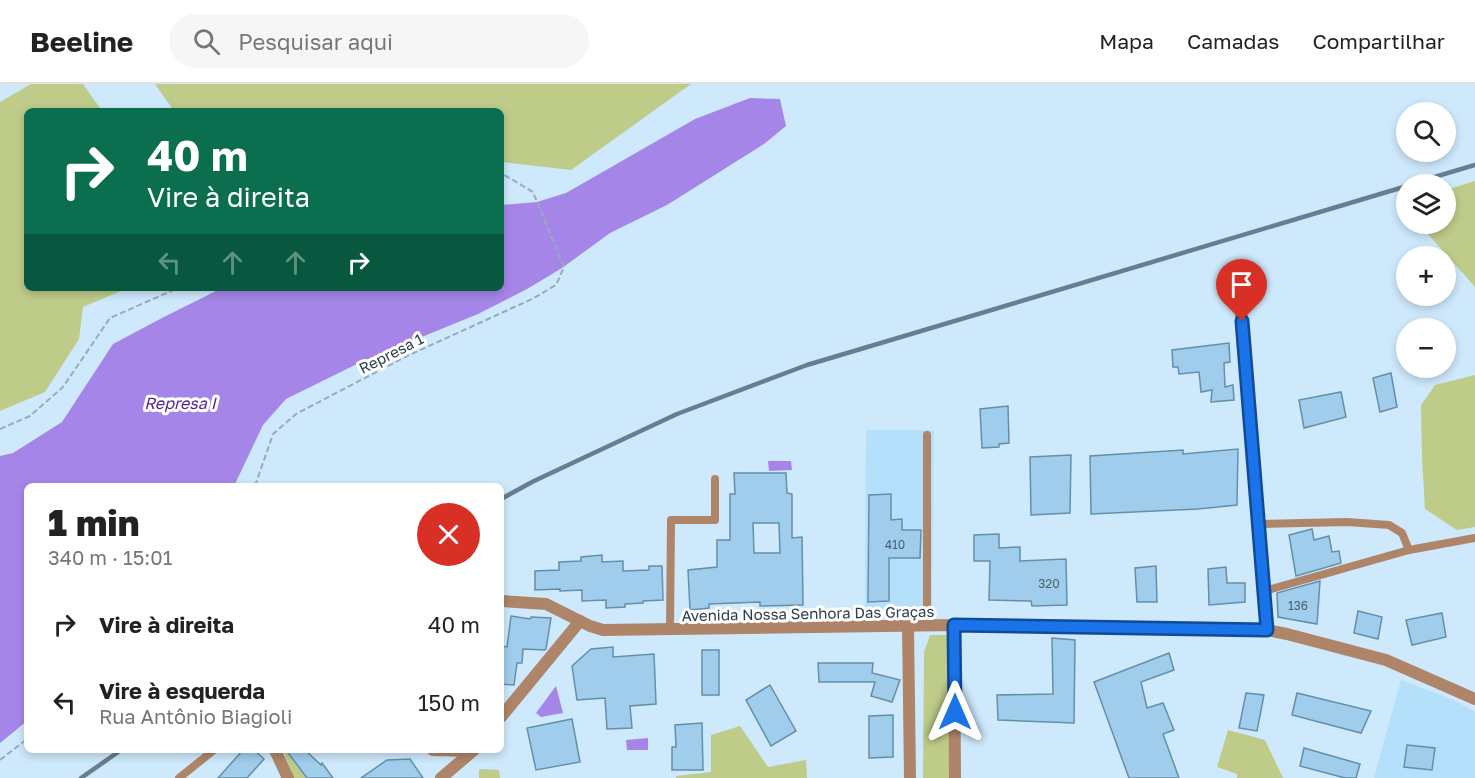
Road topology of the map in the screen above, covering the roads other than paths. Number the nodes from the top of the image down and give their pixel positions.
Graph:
1 (1240, 299) dead end
2 (927, 435) dead end
3 (715, 479) dead end
4 (1258, 524) junction
5 (1475, 538) edge
6 (1409, 550) junction
7 (1264, 591) junction
8 (504, 601) edge
9 (580, 621) junction
10 (954, 625) junction
11 (908, 627) junction
12 (927, 627) junction
13 (670, 629) junction
14 (1267, 630) junction
15 (1475, 699) edge
16 (504, 713) edge
17 (210, 753) edge
18 (276, 753) edge
19 (471, 753) edge
20 (179, 778) edge
21 (288, 778) edge
22 (441, 778) edge
23 (910, 778) edge
24 (956, 778) edge

1 - 4 street
2 - 12 lane
3 - 13 lane
4 - 6 lane
4 - 7 street
5 - 6 lane
6 - 7 lane
7 - 14 street
8 - 9 street, Avenida Nossa Senhora Das Graças
9 - 13 street, Avenida Nossa Senhora Das Graças
9 - 16 street
10 - 12 street, Avenida Nossa Senhora Das Graças
10 - 14 street, Avenida Nossa Senhora Das Graças
10 - 24 street
11 - 12 street, Avenida Nossa Senhora Das Graças
11 - 13 street, Avenida Nossa Senhora Das Graças
11 - 23 street
14 - 15 street, Avenida Nossa Senhora Das Graças
17 - 20 lane
18 - 21 street
19 - 22 street

